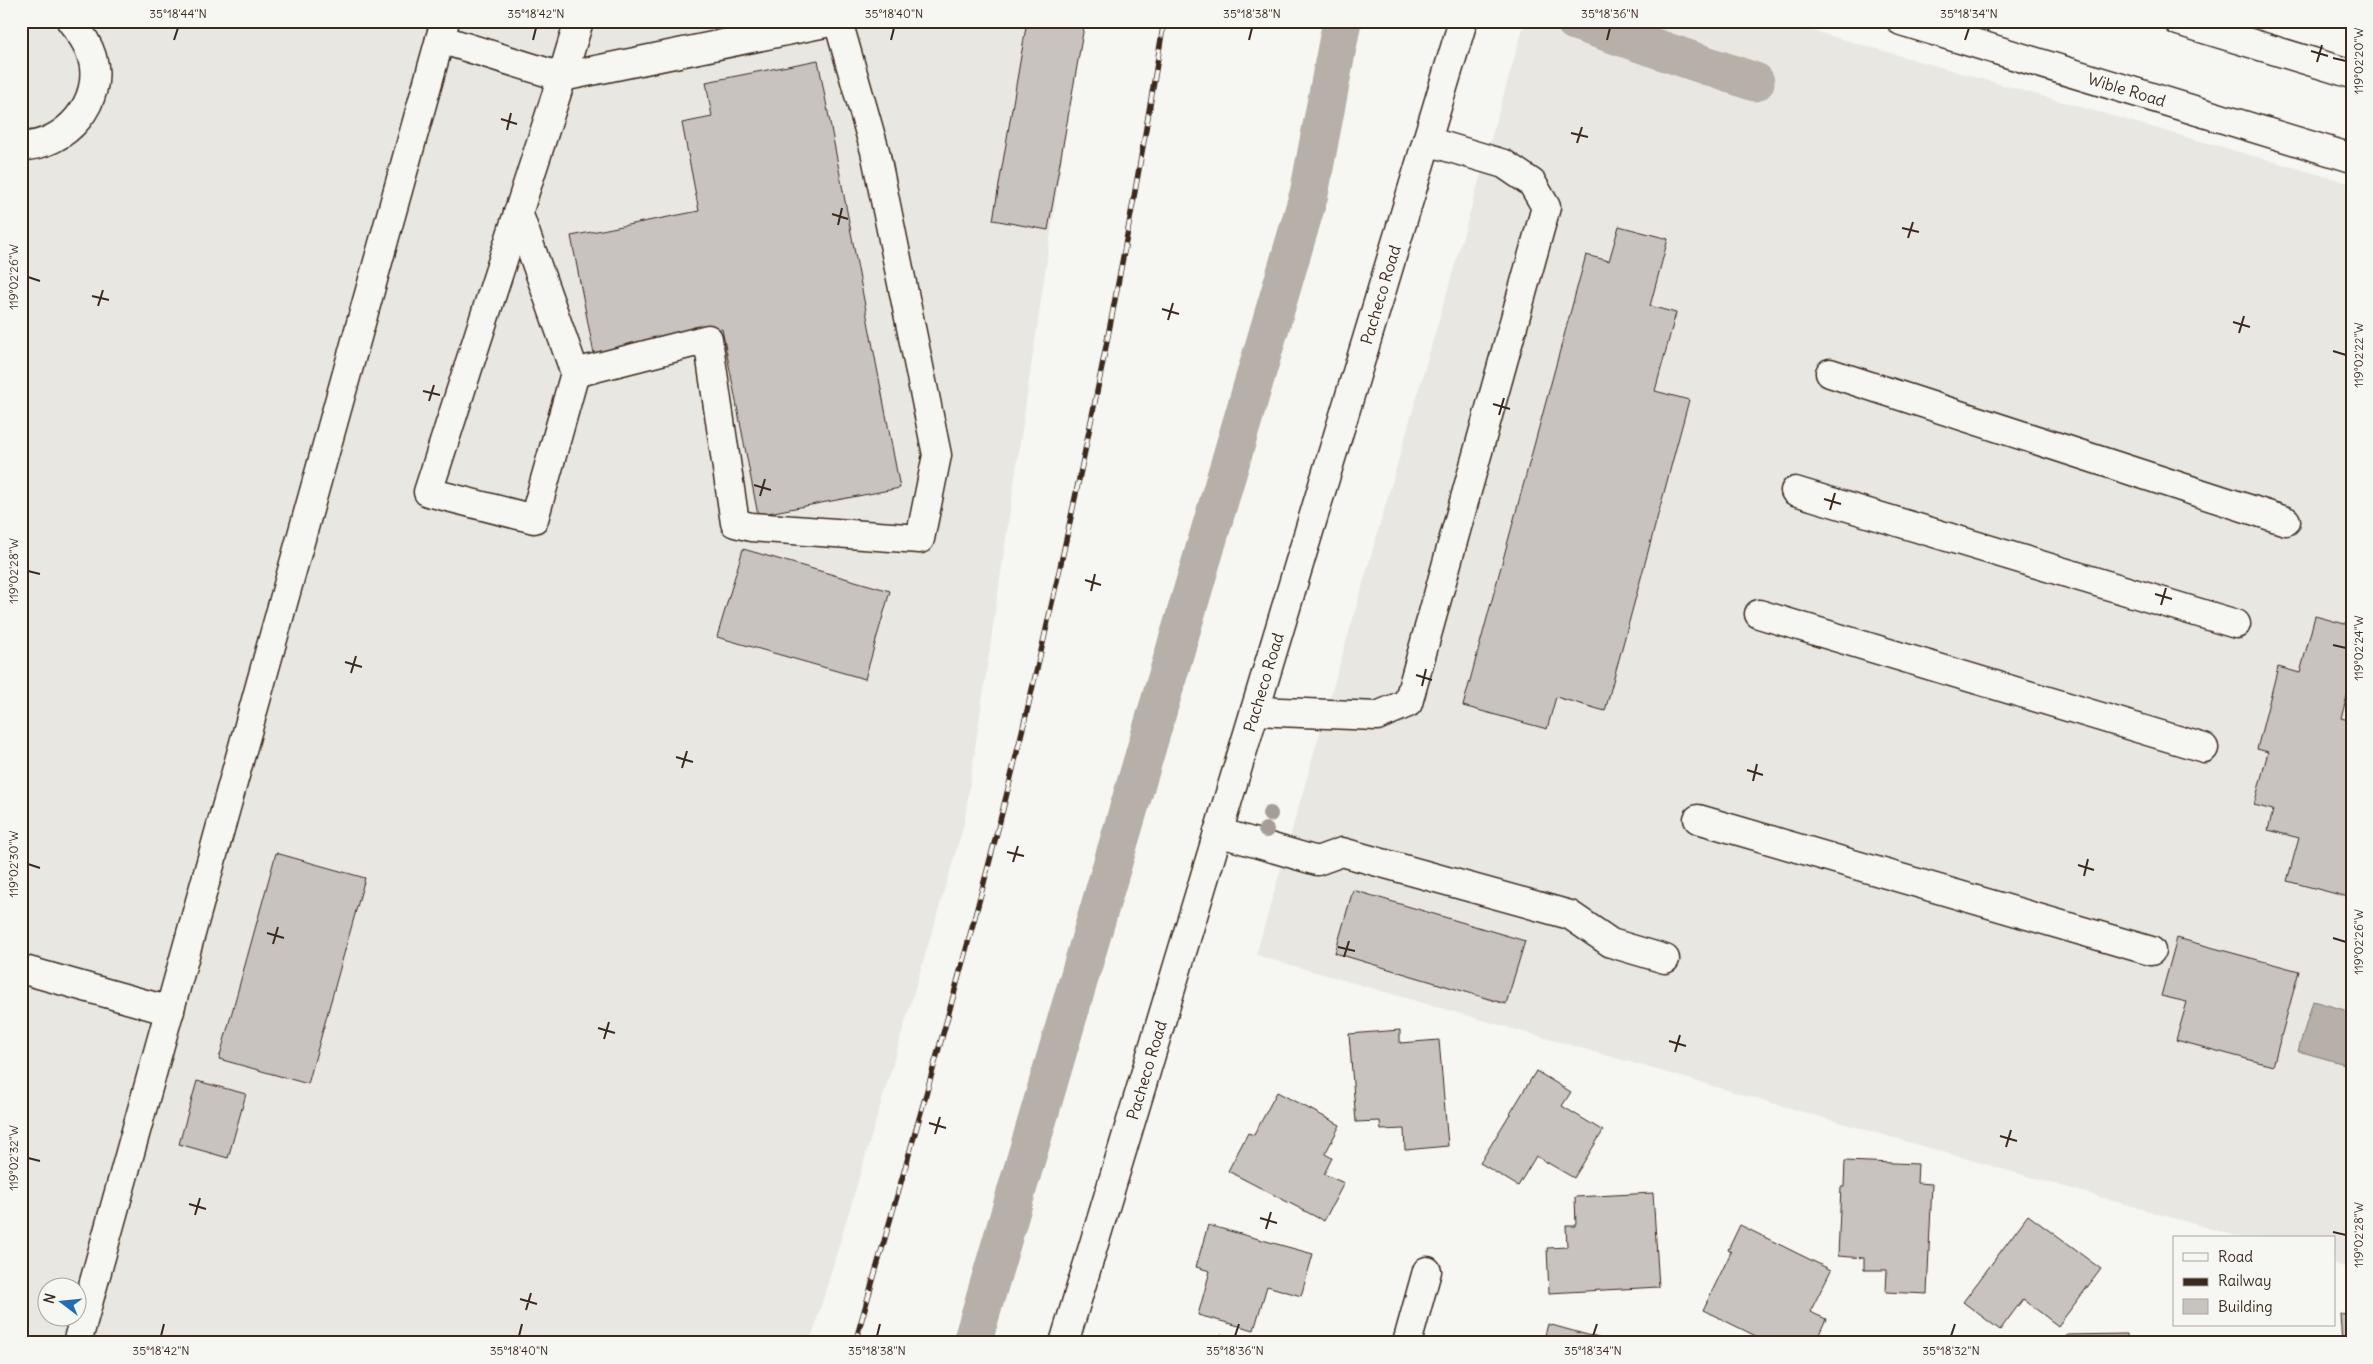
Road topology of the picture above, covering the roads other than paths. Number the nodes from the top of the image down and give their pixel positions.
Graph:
1 (71, 21) edge
2 (579, 21) edge
3 (834, 21) edge
4 (838, 21) edge
5 (1462, 21) edge
6 (1902, 21) edge
7 (2178, 21) edge
8 (443, 30) edge
9 (2352, 74) edge
10 (562, 77) junction
11 (1426, 141) junction
12 (21, 146) edge
13 (2352, 158) edge
14 (518, 212) junction
15 (575, 373) junction
16 (1830, 373) dead end
17 (1795, 491) dead end
18 (2286, 521) dead end
19 (1759, 614) dead end
20 (2236, 624) dead end
21 (1255, 711) junction
22 (2204, 748) dead end
23 (1698, 819) dead end
24 (1218, 832) junction
25 (2151, 951) dead end
26 (1665, 959) dead end
27 (21, 969) edge
28 (170, 1011) junction
29 (1427, 1271) dead end
30 (78, 1343) edge
31 (1064, 1343) edge
32 (1407, 1343) edge

1 - 12 street
2 - 10 street
3 - 10 street
4 - 15 street
5 - 11 street, Pacheco Road
6 - 13 street, Wible Road
7 - 9 street
8 - 10 street
8 - 28 street
10 - 14 street
11 - 21 street, Pacheco Road
11 - 21 street
14 - 15 street
14 - 15 street
16 - 18 street
17 - 20 street
19 - 22 street
21 - 24 street, Pacheco Road
23 - 25 street
24 - 26 street
24 - 31 street, Pacheco Road
27 - 28 street
28 - 30 street
29 - 32 street

